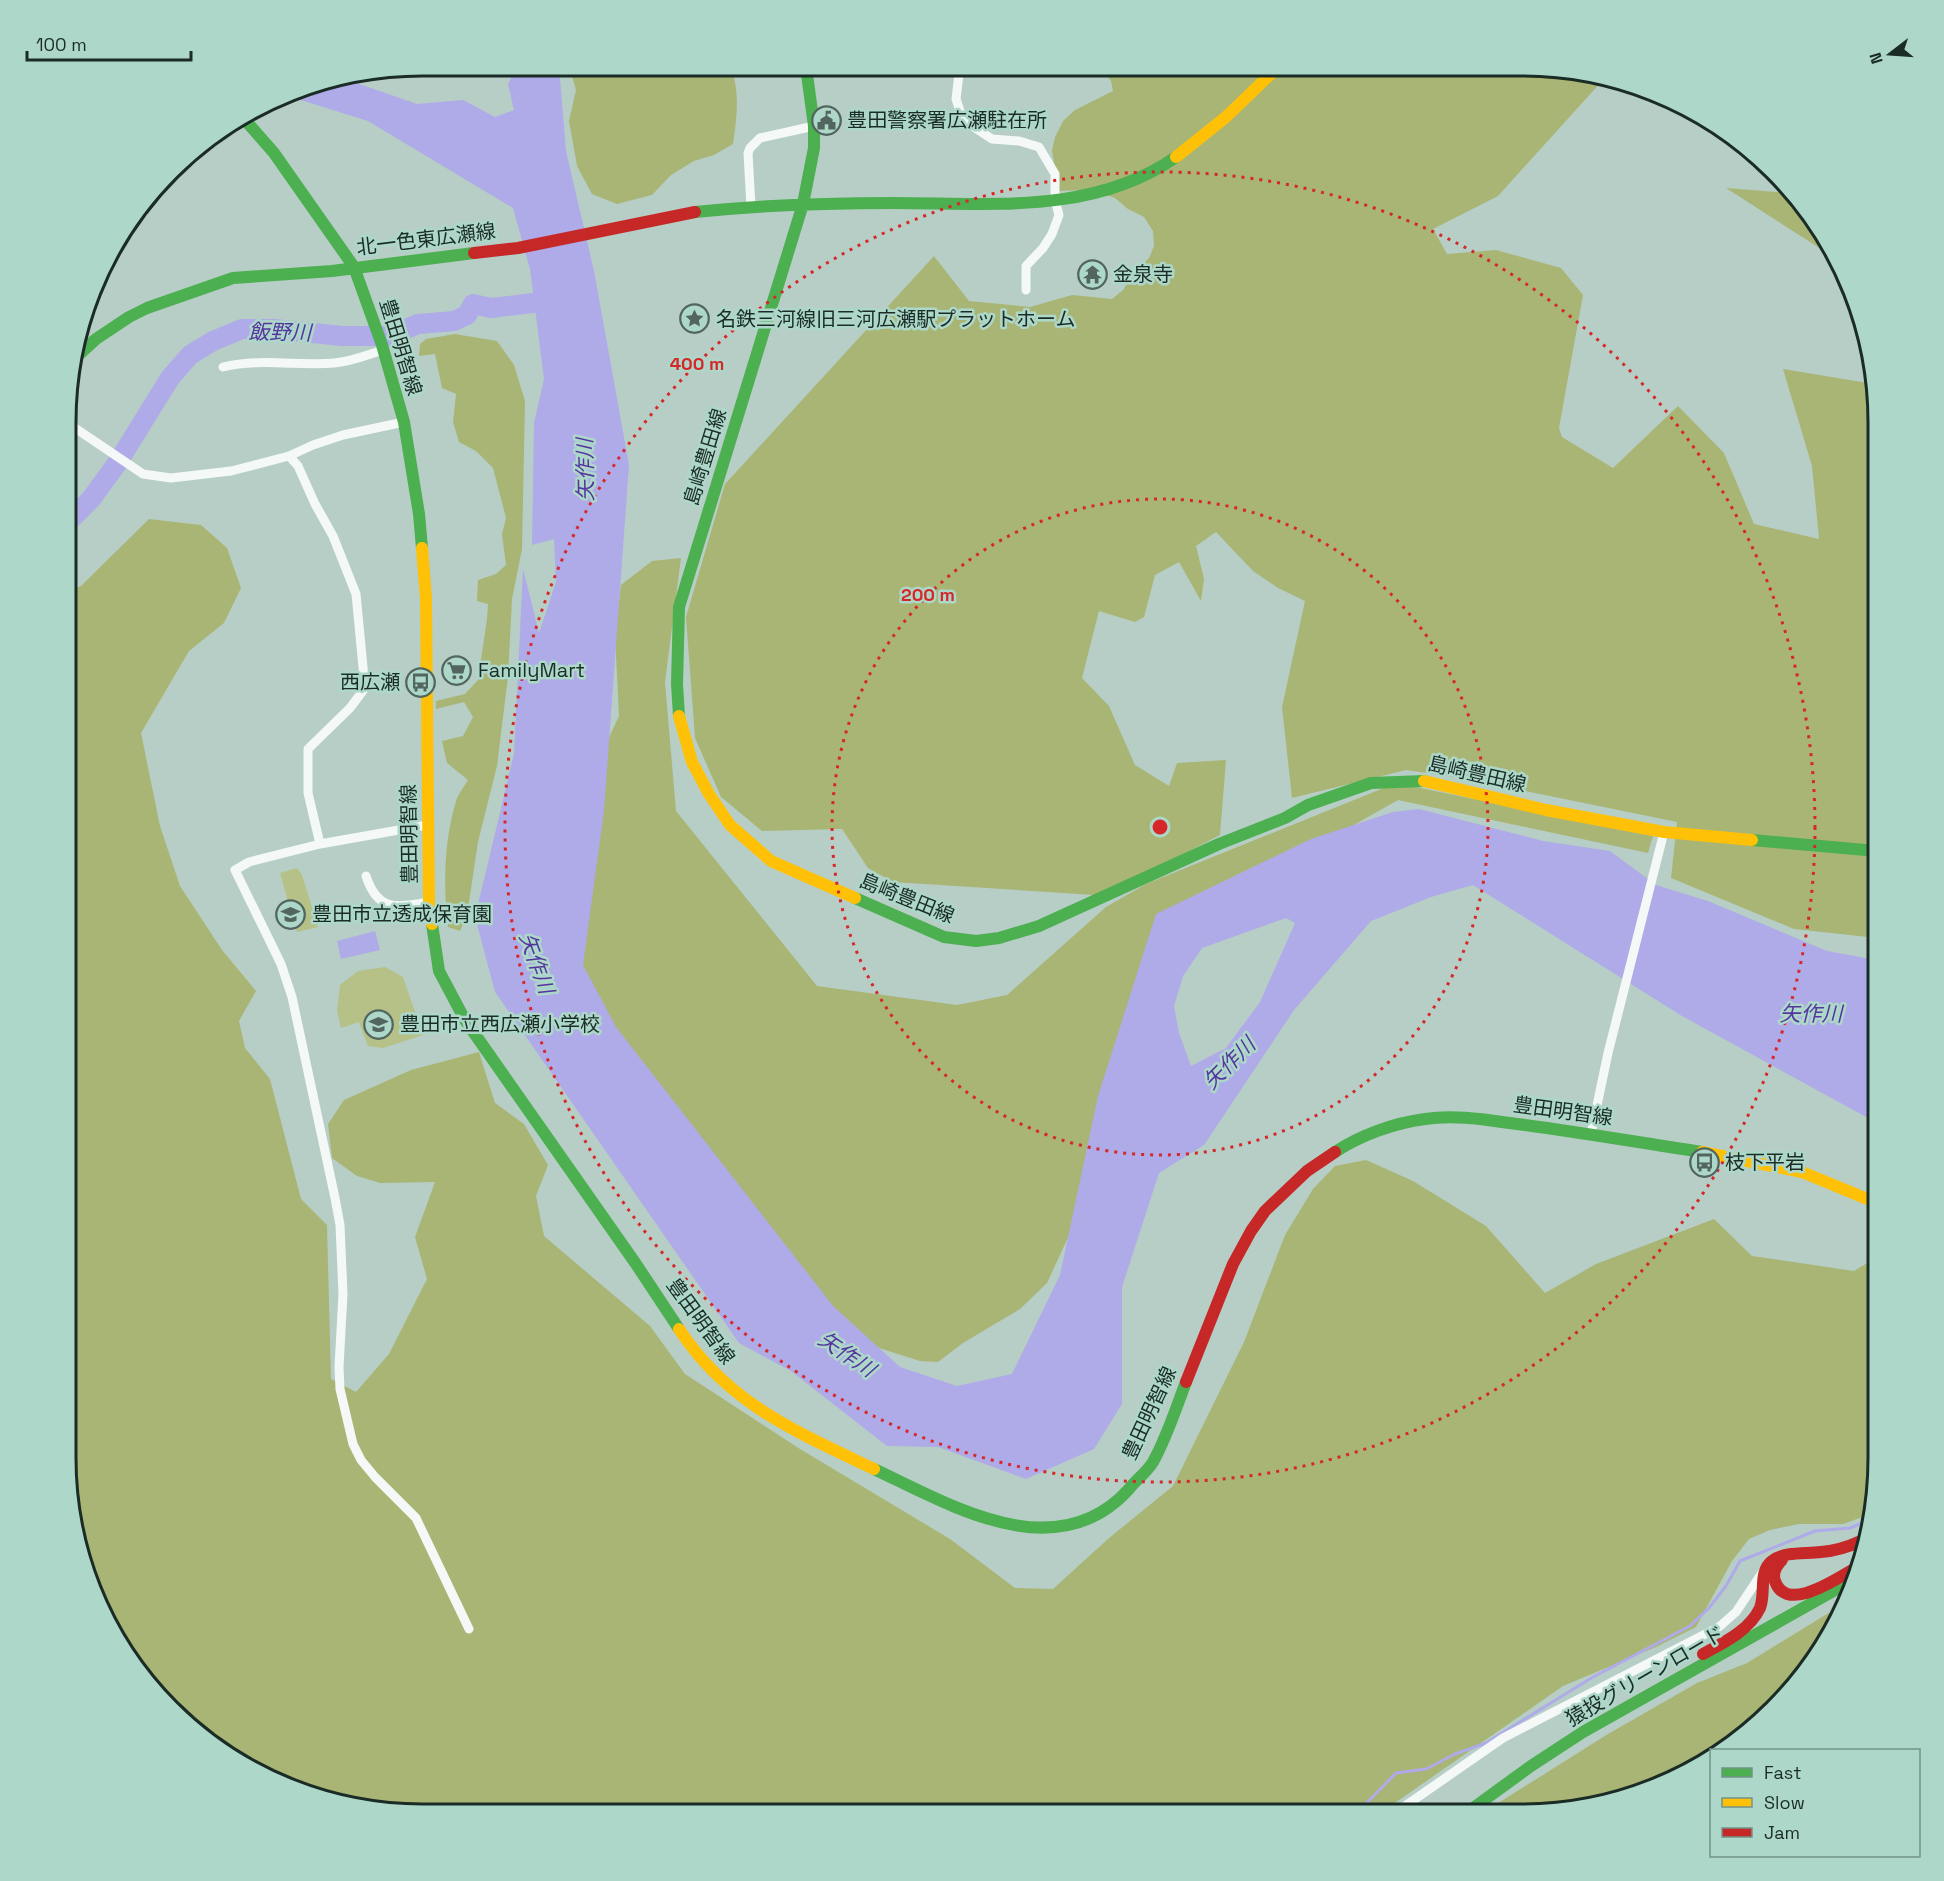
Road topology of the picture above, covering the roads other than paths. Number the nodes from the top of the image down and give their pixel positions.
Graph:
1 (807, 76) edge
2 (959, 76) edge
3 (1268, 76) edge
4 (249, 123) edge
5 (814, 126) junction
6 (1055, 200) junction
7 (802, 204) junction
8 (751, 207) junction
9 (354, 267) junction
10 (1026, 290) dead end
11 (383, 348) junction
12 (84, 350) edge
13 (223, 367) dead end
14 (404, 422) junction
15 (76, 429) edge
16 (290, 456) junction
17 (428, 825) junction
18 (1662, 838) junction
19 (320, 844) junction
20 (1868, 850) edge
21 (366, 876) dead end
22 (429, 902) junction
23 (1590, 1134) junction
24 (1868, 1199) edge
25 (1857, 1542) edge
26 (1798, 1554) junction
27 (1765, 1568) junction
28 (1848, 1572) edge
29 (1843, 1586) edge
30 (1839, 1597) edge
31 (1814, 1604) junction
32 (469, 1629) dead end
33 (1553, 1751) junction
34 (1408, 1804) edge
35 (1479, 1804) edge

1 - 5 main road, 島崎豊田線
2 - 6 street
3 - 6 main road, 北一色東広瀬線
4 - 9 main road, 豊田明智線
5 - 7 main road, 島崎豊田線
5 - 8 street
6 - 7 main road, 北一色東広瀬線
6 - 10 street
7 - 8 main road, 北一色東広瀬線
7 - 18 main road, 島崎豊田線
8 - 9 main road, 北一色東広瀬線
9 - 11 main road, 豊田明智線
9 - 12 main road, 北一色東広瀬線
11 - 13 street
11 - 14 main road, 豊田明智線
14 - 16 street
14 - 17 main road, 豊田明智線
15 - 16 street
16 - 19 street
17 - 19 street
17 - 22 main road, 豊田明智線
18 - 20 main road, 島崎豊田線
18 - 23 street
19 - 32 street
21 - 22 street
22 - 23 main road, 豊田明智線
23 - 24 main road, 豊田明智線
25 - 26 main road
26 - 27 main road
26 - 28 main road
27 - 33 main road
27 - 34 street
29 - 31 main road, 猿投グリーンロード
30 - 31 main road
31 - 33 main road, 猿投グリーンロード
33 - 35 main road, 猿投グリーンロード

